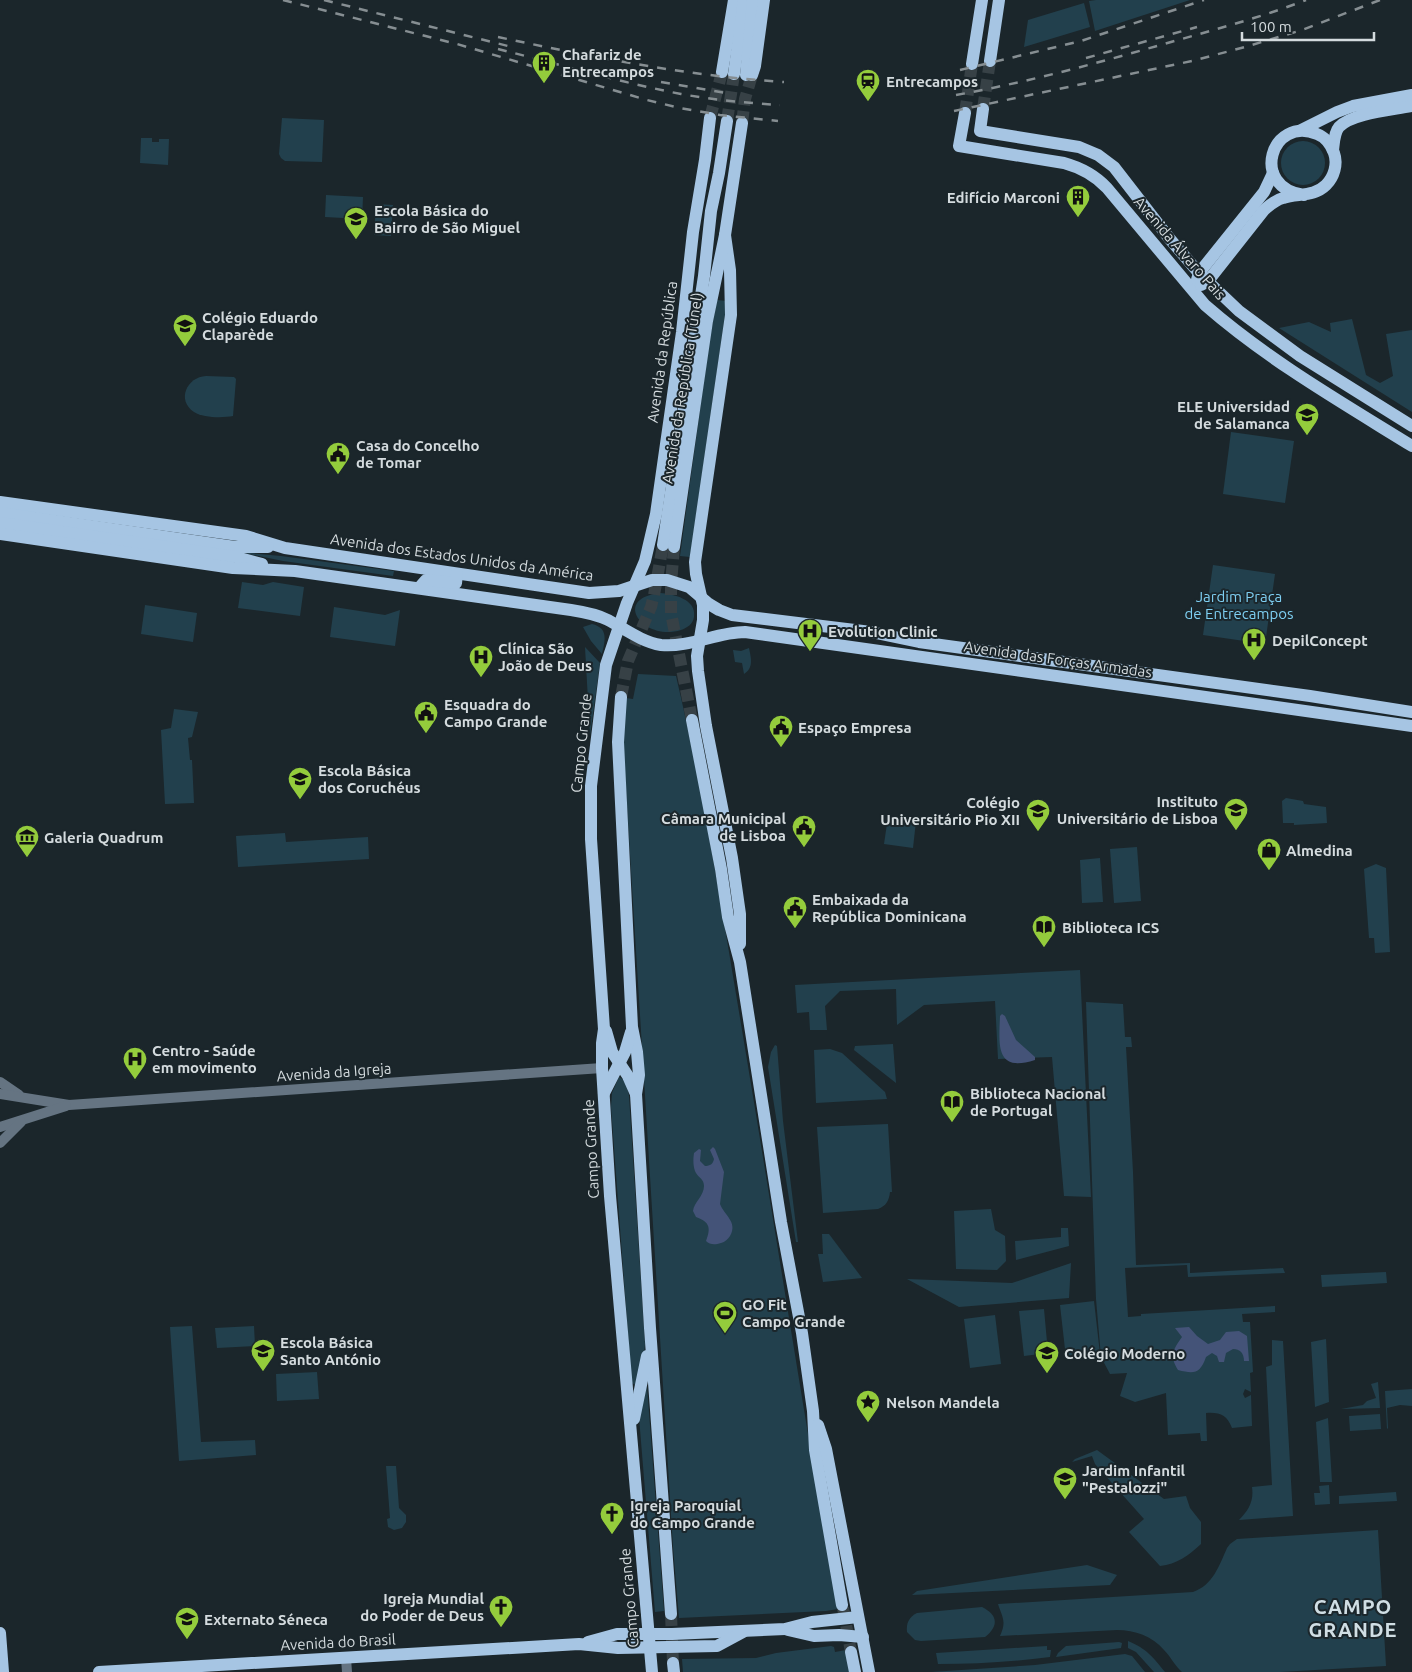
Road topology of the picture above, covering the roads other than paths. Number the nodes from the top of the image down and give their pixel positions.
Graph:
1 (726, 0) edge
2 (734, 0) edge
3 (744, 0) edge
4 (754, 0) edge
5 (764, 0) edge
6 (982, 0) edge
7 (999, 0) edge
8 (990, 61) tunnel mouth
9 (972, 64) tunnel mouth
10 (734, 74) junction
11 (1412, 95) edge
12 (1412, 106) edge
13 (984, 109) tunnel mouth
14 (964, 113) tunnel mouth
15 (710, 118) tunnel mouth
16 (727, 121) tunnel mouth
17 (742, 123) tunnel mouth
18 (1301, 130) junction
19 (1333, 150) junction
20 (705, 160) junction
21 (1273, 173) junction
22 (1304, 195) junction
23 (711, 211) junction
24 (725, 235) junction
25 (1204, 277) junction
26 (1192, 290) junction
27 (1412, 426) edge
28 (1412, 446) edge
29 (0, 502) edge
30 (0, 513) edge
31 (0, 524) edge
32 (0, 534) edge
33 (285, 548) junction
34 (295, 571) junction
35 (457, 574) junction
36 (634, 587) junction
37 (419, 588) junction
38 (703, 600) junction
39 (619, 627) junction
40 (699, 640) junction
41 (620, 697) tunnel mouth
42 (1412, 712) edge
43 (692, 720) tunnel mouth
44 (1412, 726) edge
45 (740, 962) junction
46 (632, 1027) junction
47 (604, 1029) junction
48 (620, 1064) junction
49 (602, 1068) junction
50 (0, 1082) edge
51 (604, 1093) junction
52 (0, 1094) edge
53 (636, 1094) junction
54 (26, 1099) junction
55 (69, 1105) junction
56 (28, 1117) junction
57 (0, 1128) edge
58 (0, 1143) edge
59 (650, 1328) junction
60 (813, 1411) junction
61 (631, 1431) junction
62 (842, 1605) tunnel mouth
63 (671, 1614) tunnel mouth
64 (858, 1617) junction
65 (785, 1629) junction
66 (744, 1632) junction
67 (0, 1633) edge
68 (648, 1633) junction
69 (862, 1637) junction
70 (579, 1644) junction
71 (650, 1647) junction
72 (852, 1652) tunnel mouth
73 (346, 1658) junction
74 (3, 1672) edge
75 (99, 1672) edge
76 (347, 1672) edge
77 (652, 1672) edge
78 (855, 1672) edge
79 (869, 1672) edge

1 - 10 main road
2 - 10 main road
3 - 10 main road
4 - 10 main road
5 - 10 main road
6 - 9 main road
7 - 8 main road
11 - 18 main road
12 - 19 main road
13 - 25 main road, Avenida Álvaro Pais
14 - 26 main road, Avenida Álvaro Pais
15 - 20 main road, Avenida da República
16 - 23 main road, Avenida da República (Túnel)
17 - 24 main road
18 - 19 main road
18 - 21 main road
19 - 22 main road
20 - 23 main road
20 - 36 main road, Avenida da República
21 - 22 main road
21 - 25 main road
22 - 25 main road
23 - 24 main road, Avenida da República (Túnel)
24 - 38 main road
25 - 26 main road
25 - 27 main road, Avenida Álvaro Pais
26 - 28 main road, Avenida Álvaro Pais
29 - 33 main road, Avenida dos Estados Unidos da América
30 - 33 main road, Avenida dos Estados Unidos da América
31 - 34 main road
32 - 34 main road
33 - 35 main road, Avenida dos Estados Unidos da América
34 - 37 main road
35 - 36 main road, Avenida dos Estados Unidos da América
35 - 37 main road
36 - 38 main road
36 - 39 main road
37 - 39 main road
38 - 40 main road
38 - 42 main road, Avenida das Forças Armadas
39 - 40 main road
39 - 47 main road, Campo Grande
40 - 44 main road, Avenida das Forças Armadas
40 - 45 main road
41 - 46 main road
43 - 45 main road
45 - 60 main road
46 - 48 main road
46 - 53 main road
47 - 48 main road
47 - 49 main road, Campo Grande
48 - 49 main road
48 - 51 main road
48 - 53 main road
49 - 51 main road, Campo Grande
49 - 55 street, Avenida da Igreja
50 - 54 street
51 - 61 main road, Campo Grande
52 - 54 street, Avenida da Igreja
53 - 59 main road
54 - 55 street, Avenida da Igreja
55 - 56 street, Avenida da Igreja
56 - 57 street, Avenida da Igreja
56 - 58 street
59 - 61 main road
59 - 63 main road
60 - 62 main road
60 - 64 main road
61 - 68 main road, Campo Grande
64 - 65 main road
64 - 69 main road
65 - 66 main road, Avenida do Brasil
65 - 69 main road
66 - 68 main road, Avenida do Brasil
66 - 71 main road, Avenida do Brasil
67 - 74 main road
68 - 70 main road, Avenida do Brasil
68 - 71 main road, Campo Grande
69 - 79 main road
70 - 71 main road, Avenida do Brasil
70 - 73 main road, Avenida do Brasil
71 - 77 main road, Campo Grande
72 - 78 main road
73 - 75 main road, Avenida do Brasil
73 - 76 street

